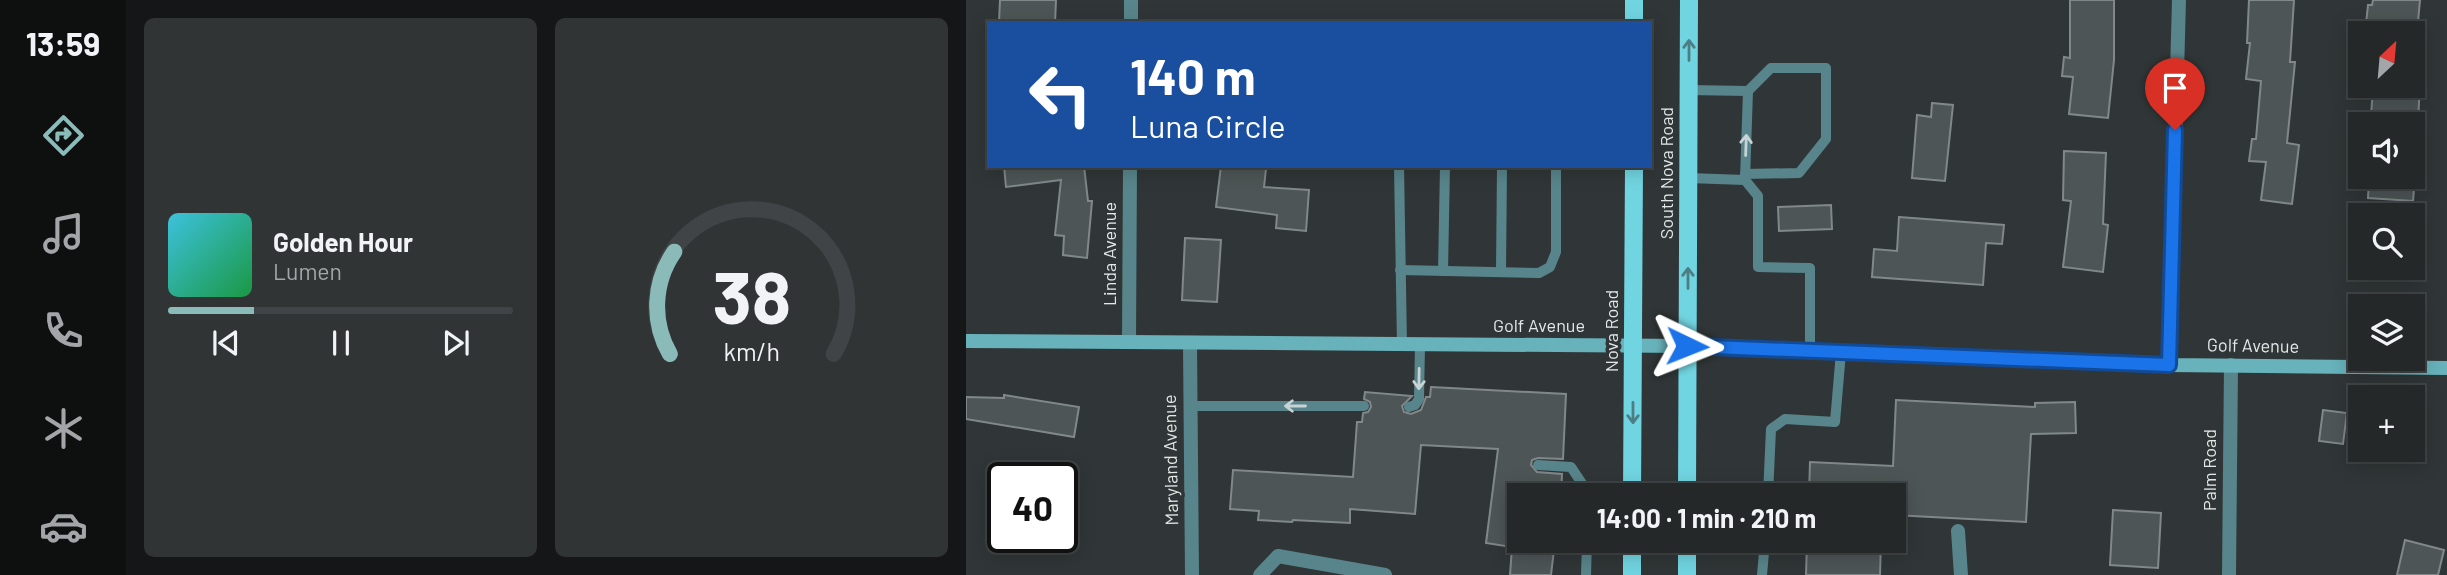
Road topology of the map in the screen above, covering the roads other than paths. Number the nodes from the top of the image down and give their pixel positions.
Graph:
1 (1131, 0) edge
2 (1634, 0) edge
3 (1689, 0) edge
4 (2179, 0) edge
5 (1131, 21) edge
6 (1634, 21) edge
7 (1688, 89) junction
8 (1748, 91) junction
9 (1130, 168) edge
10 (1399, 168) edge
11 (1445, 168) edge
12 (1502, 168) edge
13 (1556, 168) edge
14 (1634, 168) edge
15 (1745, 177) junction
16 (1688, 178) junction
17 (1400, 270) junction
18 (1443, 271) junction
19 (1501, 272) junction
20 (966, 341) edge
21 (1129, 342) junction
22 (1190, 344) junction
23 (1402, 345) junction
24 (1420, 345) junction
25 (1633, 345) junction
26 (1687, 346) junction
27 (1810, 351) junction
28 (1841, 352) junction
29 (2169, 365) junction
30 (2231, 365) junction
31 (2447, 368) edge
32 (1189, 406) junction
33 (1364, 406) dead end
34 (1409, 407) dead end
35 (1538, 465) dead end
36 (1581, 483) edge
37 (1632, 483) edge
38 (1687, 483) edge
39 (1769, 483) edge
40 (1958, 531) dead end
41 (1587, 553) edge
42 (1632, 553) edge
43 (1687, 553) edge
44 (1764, 553) edge
45 (1192, 575) edge
46 (1260, 575) edge
47 (1384, 575) edge
48 (1586, 575) edge
49 (1632, 575) edge
50 (1686, 575) edge
51 (1762, 575) edge
52 (1961, 575) edge
53 (2229, 575) edge

1 - 5 street
2 - 6 main road
7 -> 3 main road, South Nova Road
4 - 29 street
7 - 8 lane
7 - 16 main road, South Nova Road
15 -> 8 lane
8 - 15 lane
9 - 21 street, Linda Avenue
10 - 17 lane
11 - 18 lane
12 - 19 lane
13 - 19 lane
14 - 25 main road, Nova Road
15 - 16 lane
15 - 27 lane
26 -> 16 main road, South Nova Road
17 - 18 lane
17 - 23 lane
18 - 19 lane
20 - 21 street, Golf Avenue
21 - 22 street, Golf Avenue
22 - 23 street, Golf Avenue
22 - 32 street, Maryland Avenue
23 - 24 street, Golf Avenue
24 - 25 street, Golf Avenue
24 -> 34 lane
25 - 26 street, Golf Avenue
25 -> 37 main road, Nova Road
26 - 27 street, Golf Avenue
26 - 38 main road
27 - 28 street, Golf Avenue
28 - 29 street, Golf Avenue
28 - 39 lane
29 - 30 street, Golf Avenue
30 - 31 street, Golf Avenue
30 - 53 street, Palm Road
33 -> 32 lane
32 - 45 street, Maryland Avenue
35 - 36 lane
40 - 52 street
41 - 48 lane
42 - 49 main road
43 - 50 main road
44 - 51 lane
46 - 47 street

